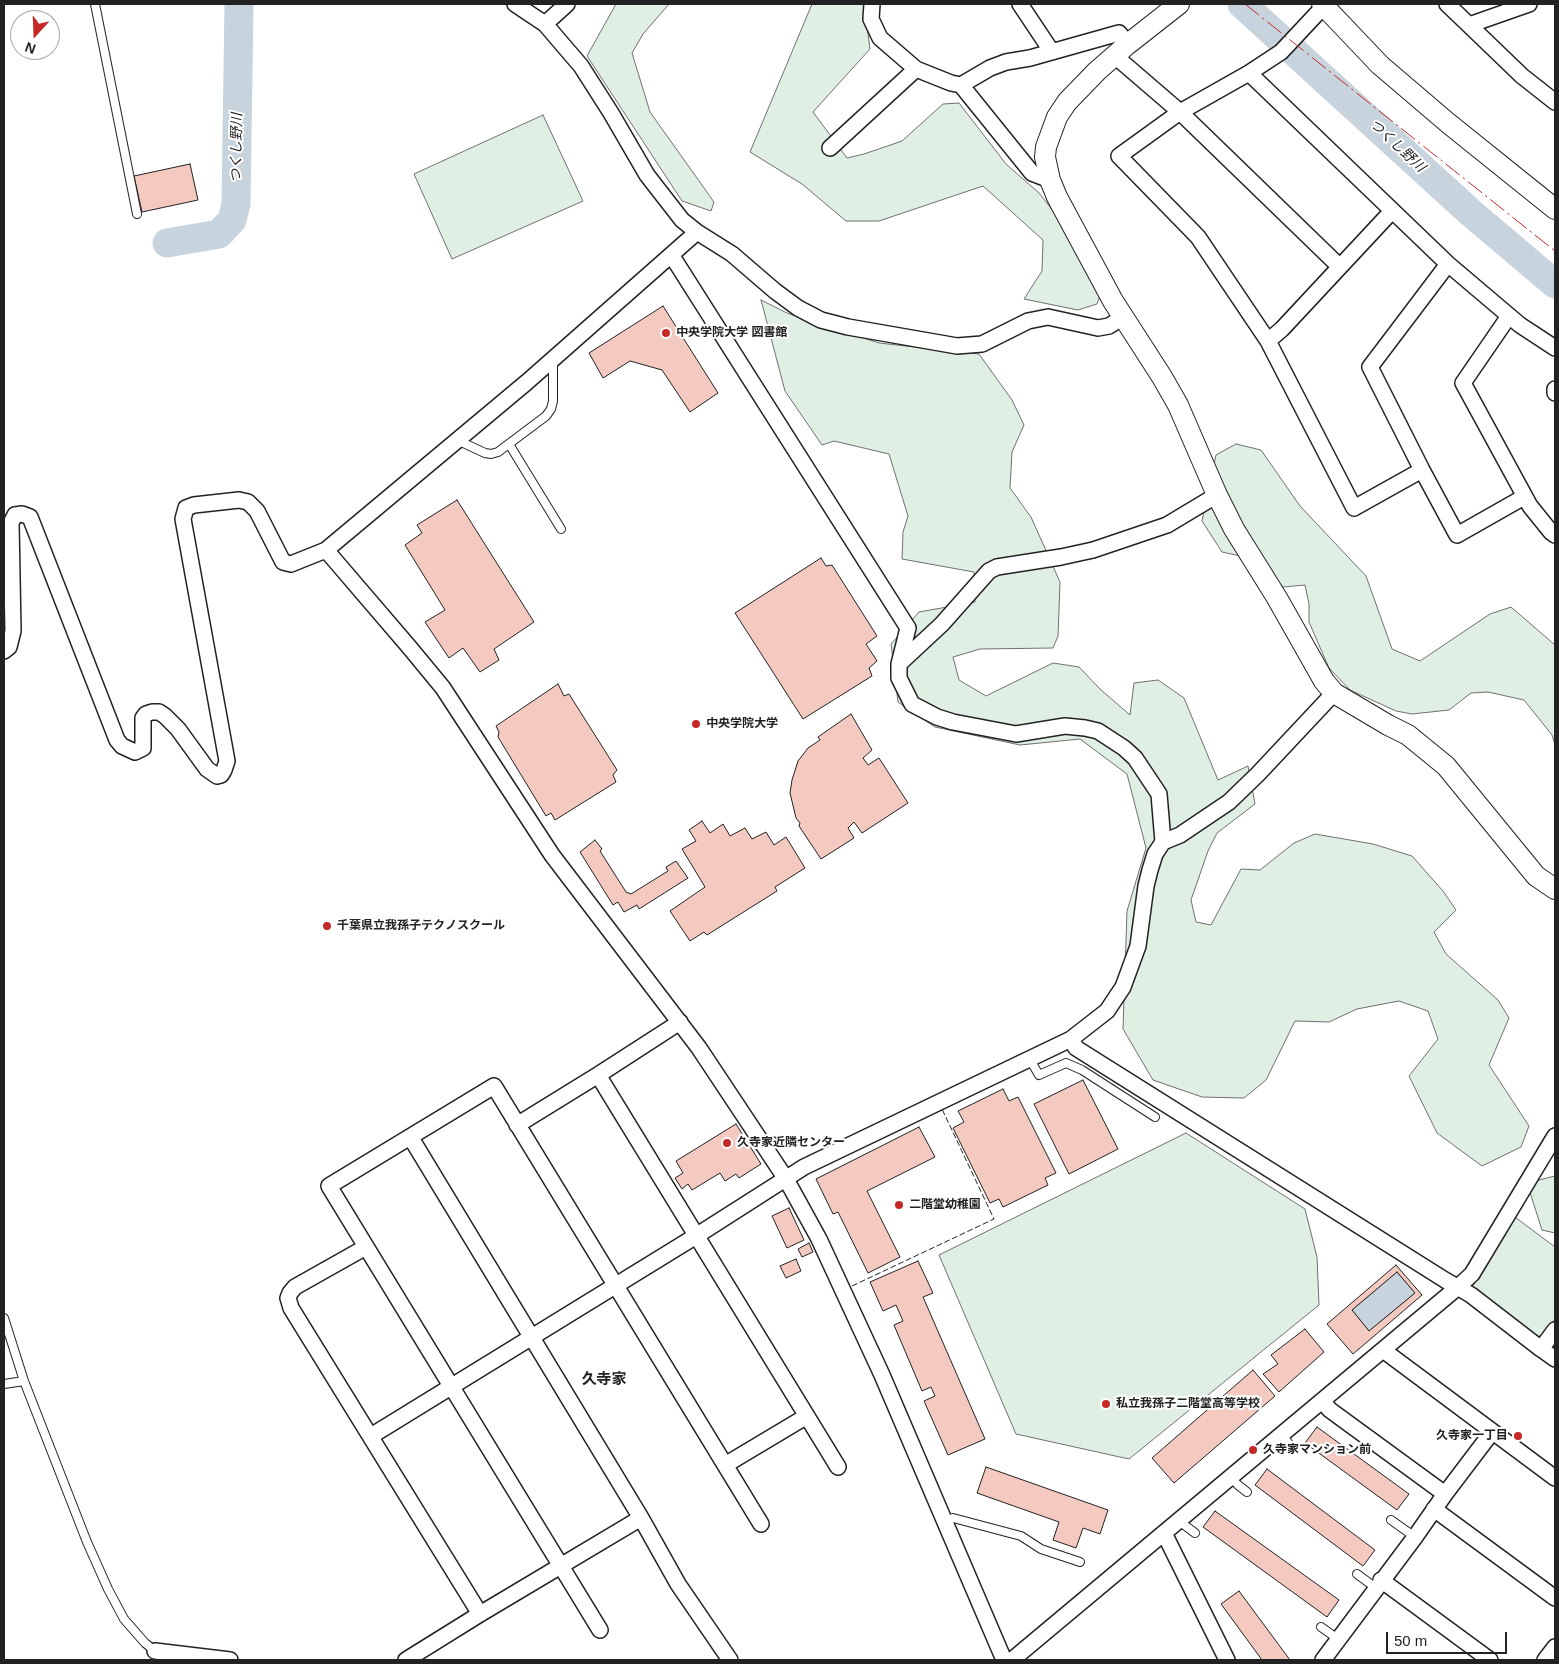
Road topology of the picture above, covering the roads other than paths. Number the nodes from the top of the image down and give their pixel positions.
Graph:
1 (95, 4) edge
2 (515, 4) edge
3 (567, 4) edge
4 (872, 4) edge
5 (1020, 4) edge
6 (1179, 4) edge
7 (1447, 4) edge
8 (1529, 4) edge
9 (1323, 5) edge
10 (544, 24) junction
11 (1469, 25) junction
12 (1121, 50) junction
13 (1052, 52) junction
14 (916, 69) junction
15 (1249, 73) junction
16 (961, 85) junction
17 (1555, 102) edge
18 (1180, 112) junction
19 (830, 148) dead end
20 (1050, 180) junction
21 (1555, 208) edge
22 (1392, 211) junction
23 (137, 214) dead end
24 (697, 232) junction
25 (672, 256) junction
26 (1448, 264) junction
27 (1339, 266) junction
28 (1509, 316) junction
29 (1123, 318) junction
30 (1268, 341) junction
31 (1555, 348) edge
32 (553, 359) junction
33 (1555, 389) edge
34 (1555, 393) edge
35 (457, 440) junction
36 (509, 444) junction
37 (1422, 470) junction
38 (1217, 495) junction
39 (1524, 497) junction
40 (561, 529) dead end
41 (1555, 535) edge
42 (326, 550) junction
43 (4, 651) edge
44 (899, 664) junction
45 (1334, 692) junction
46 (1163, 842) junction
47 (1555, 889) edge
48 (680, 1022) junction
49 (1071, 1039) junction
50 (1029, 1058) junction
51 (598, 1075) junction
52 (1154, 1117) dead end
53 (517, 1125) junction
54 (1555, 1136) edge
55 (411, 1138) junction
56 (786, 1179) junction
57 (696, 1236) junction
58 (366, 1246) junction
59 (615, 1285) junction
60 (1458, 1287) junction
61 (4, 1318) edge
62 (1555, 1330) edge
63 (531, 1337) junction
64 (1541, 1348) junction
65 (1383, 1350) junction
66 (1555, 1359) edge
67 (24, 1381) junction
68 (4, 1384) edge
69 (451, 1386) junction
70 (1322, 1401) junction
71 (807, 1416) junction
72 (1492, 1432) junction
73 (1282, 1435) junction
74 (371, 1436) junction
75 (1293, 1449) dead end
76 (725, 1465) junction
77 (838, 1467) dead end
78 (1231, 1478) junction
79 (1555, 1478) edge
80 (1247, 1492) dead end
81 (1444, 1494) junction
82 (1434, 1509) junction
83 (641, 1518) junction
84 (1391, 1520) dead end
85 (1179, 1521) junction
86 (944, 1522) junction
87 (761, 1524) dead end
88 (1164, 1533) junction
89 (1195, 1533) dead end
90 (1415, 1537) junction
91 (1080, 1562) dead end
92 (561, 1566) junction
93 (1357, 1574) dead end
94 (1378, 1584) junction
95 (1555, 1598) edge
96 (480, 1614) junction
97 (1320, 1626) dead end
98 (600, 1630) dead end
99 (1338, 1639) junction
100 (1555, 1647) edge
101 (155, 1651) joint
102 (1329, 1658) edge
103 (230, 1660) edge
104 (406, 1660) edge
105 (730, 1660) edge
106 (1004, 1660) edge
107 (1012, 1660) edge
108 (1227, 1660) edge
109 (1490, 1660) edge
110 (1545, 1660) edge

1 - 23 lane
2 - 10 street
3 - 10 street
4 - 14 street
5 - 13 street
6 - 12 street
7 - 11 street
8 - 11 street
9 - 15 street
9 - 21 street
10 - 24 street
11 - 17 street
12 - 13 street
12 - 18 street
12 - 20 street
13 - 16 street
14 - 16 street
14 - 19 street
15 - 18 street
15 - 22 street
16 - 20 street
18 - 27 street
18 - 30 street
20 - 29 street
22 - 26 street
22 - 27 street
24 - 25 street
24 - 29 street
25 - 32 street
25 - 44 street
26 - 28 street
26 - 37 street
27 - 30 street
28 - 31 street
28 - 39 street
29 - 38 street
30 - 37 street
32 - 35 street
32 - 36 lane
33 - 34 street
35 - 36 lane
35 - 42 street
36 - 40 lane
37 - 39 street
38 - 44 street
38 - 45 street
39 - 41 street
42 - 43 street
42 - 48 street
44 - 46 street
45 - 46 street
45 - 47 street
46 - 49 street
48 - 51 street
48 - 56 street
49 - 50 street
49 - 60 street
50 - 52 lane
50 - 56 street
51 - 53 street
51 - 57 street
53 - 55 street
53 - 59 street
54 - 60 street
55 - 58 street
55 - 63 street
56 - 57 street
56 - 86 street
57 - 59 street
57 - 71 street
58 - 69 street
58 - 74 street
59 - 63 street
59 - 76 street
60 - 64 street
60 - 65 street
61 - 67 lane
62 - 64 street
63 - 69 street
63 - 83 street
64 - 66 street
65 - 70 street
65 - 72 street
67 - 68 lane
67 - 101 lane
69 - 74 street
69 - 92 street
70 - 73 street
70 - 81 street
71 - 76 street
71 - 77 street
72 - 79 street
72 - 81 street
73 - 75 lane
73 - 78 street
74 - 96 street
76 - 87 street
78 - 80 lane
78 - 85 street
81 - 82 street
82 - 90 street
82 - 95 street
83 - 92 street
83 - 105 street
84 - 90 lane
85 - 88 street
85 - 89 lane
86 - 91 lane
86 - 106 street
88 - 107 street
88 - 108 street
90 - 94 street
92 - 96 street
92 - 98 street
93 - 94 lane
94 - 99 street
94 - 109 street
96 - 104 street
97 - 99 lane
99 - 102 street
100 - 110 street
101 - 103 street

